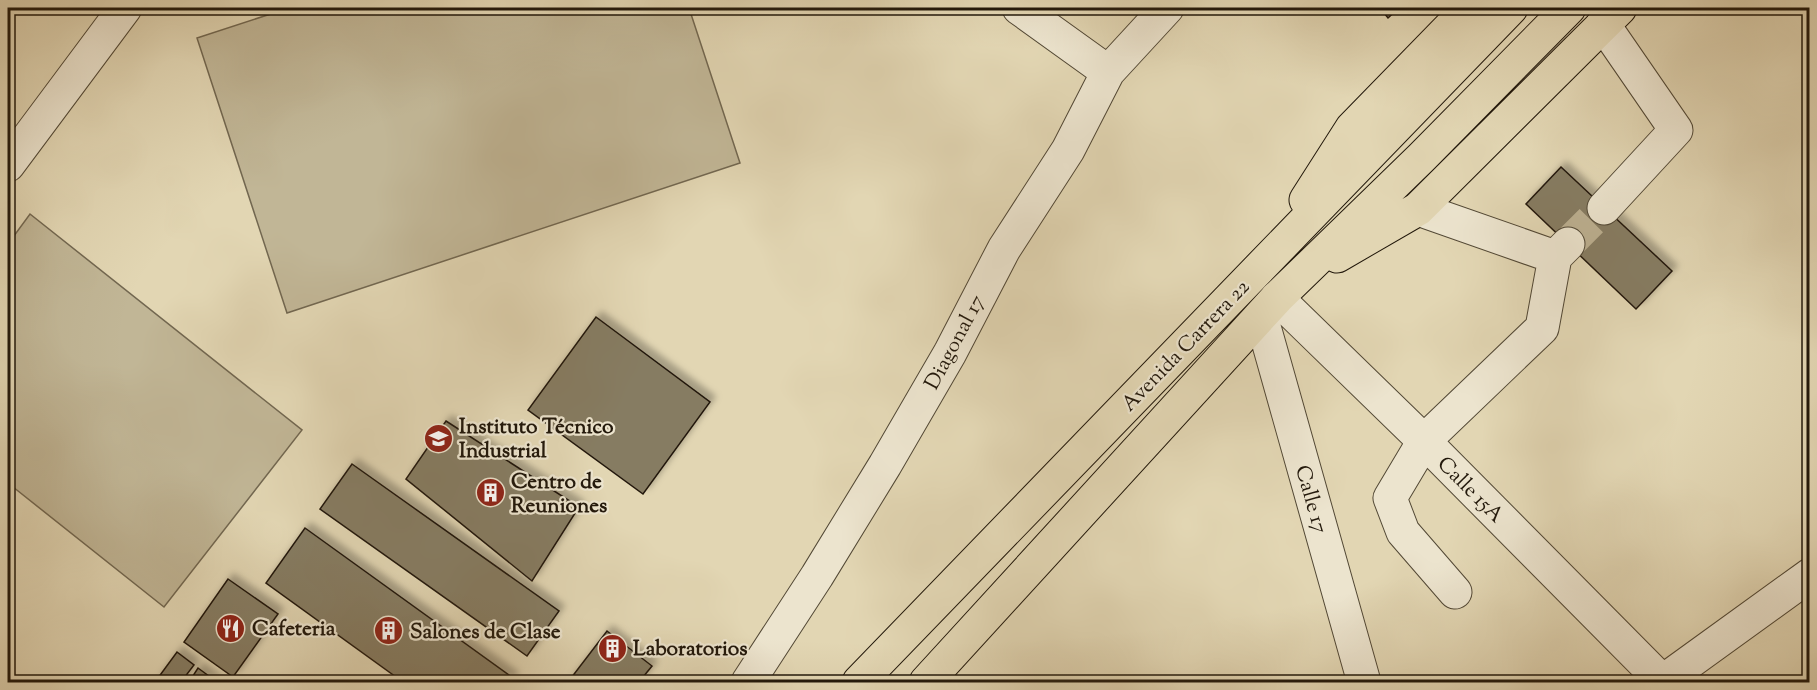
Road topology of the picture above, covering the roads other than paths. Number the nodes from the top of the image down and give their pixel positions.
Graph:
1 (125, 8) edge
2 (1019, 8) edge
3 (1167, 8) edge
4 (1469, 8) edge
5 (1511, 8) edge
6 (1569, 8) edge
7 (1612, 16) edge
8 (1108, 72) junction
9 (8, 165) edge
10 (1604, 208) tunnel mouth
11 (1418, 209) junction
12 (1265, 262) junction
13 (1277, 298) junction
14 (1424, 441) junction
15 (1809, 575) edge
16 (1455, 592) dead end
17 (748, 682) edge
18 (859, 682) edge
19 (926, 682) edge
20 (1364, 682) edge
21 (1662, 682) edge

1 - 9 street
2 - 8 street
3 - 8 street, Diagonal 17
4 - 12 main road
5 - 12 main road, Avenida Carrera 22
6 - 13 main road, Avenida Carrera 22
7 - 10 street
7 - 11 main road
8 - 17 street, Diagonal 17
11 - 13 main road
11 - 14 street
12 - 18 main road, Avenida Carrera 22
13 - 14 street, Calle 15A
13 - 19 main road, Avenida Carrera 22
13 - 20 street, Calle 17
14 - 16 street
14 - 21 street, Calle 15A
15 - 21 street

